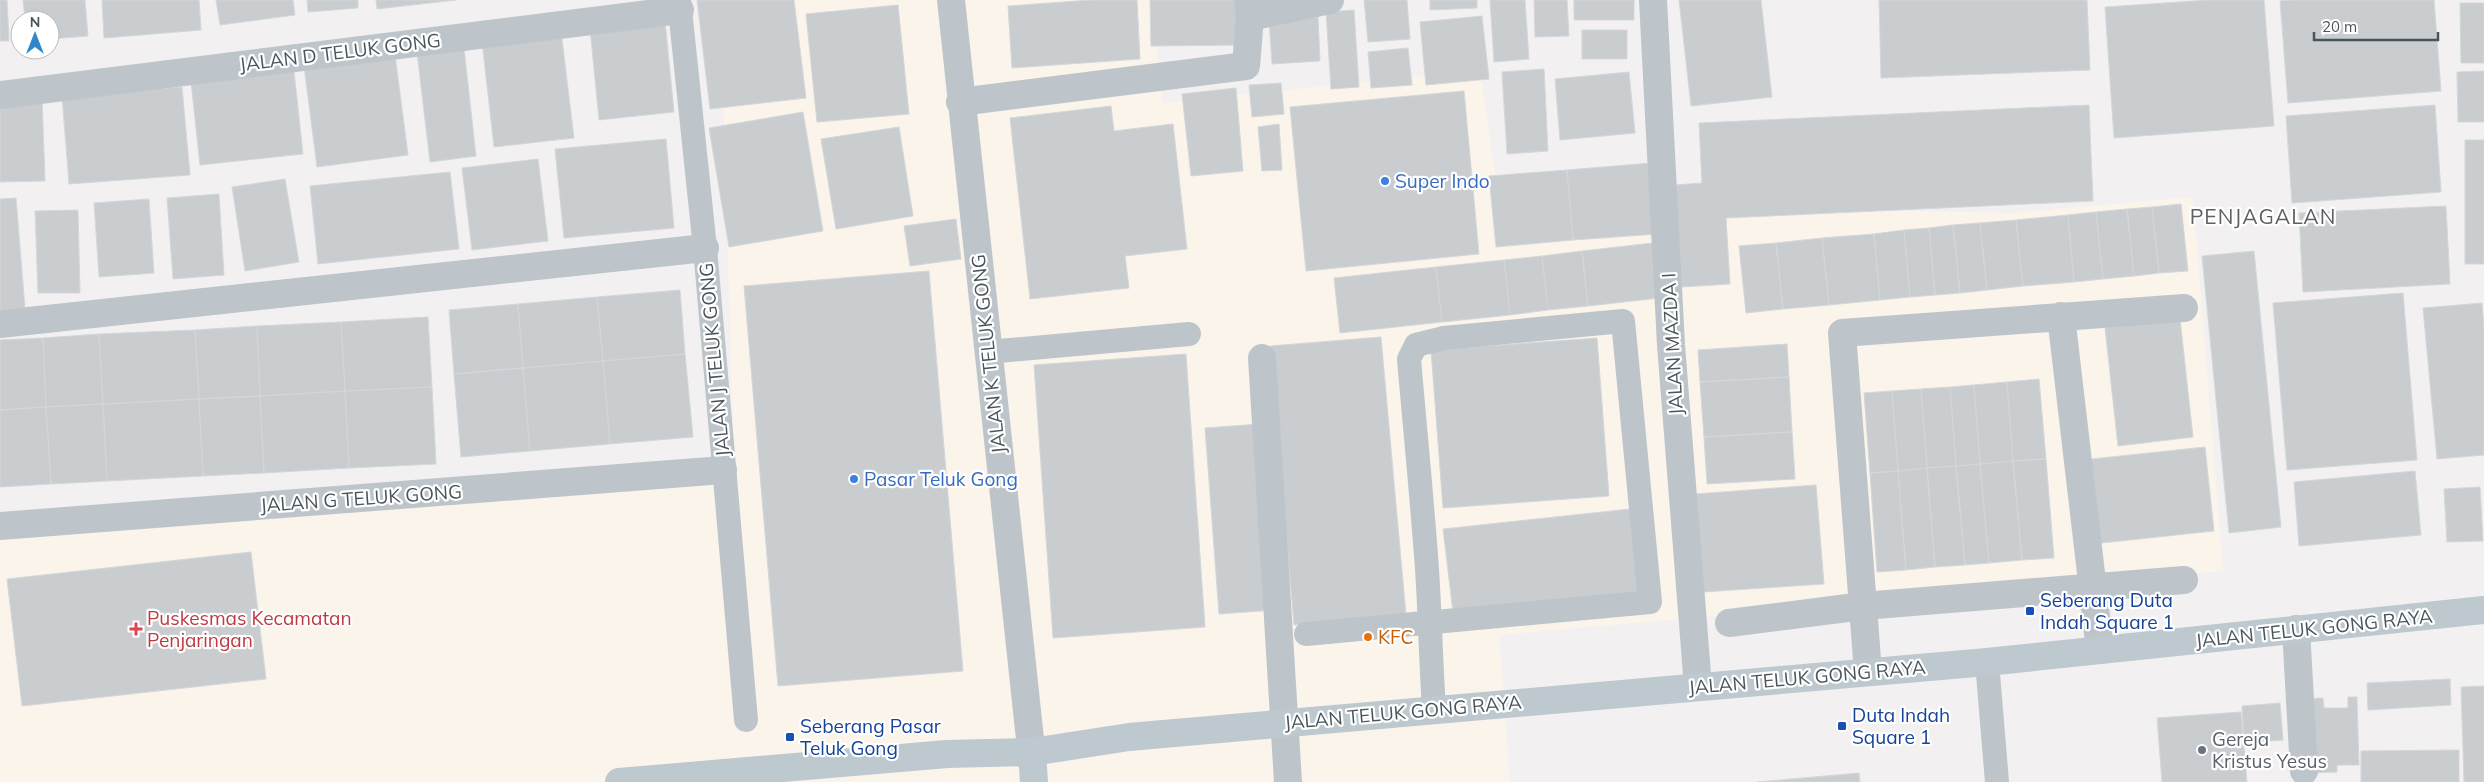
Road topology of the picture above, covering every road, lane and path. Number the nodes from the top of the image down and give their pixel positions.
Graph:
1 (951, 0) edge
2 (1330, 0) edge
3 (1653, 0) edge
4 (680, 5) edge
5 (1249, 9) edge
6 (0, 95) edge
7 (960, 102) junction
8 (705, 248) junction
9 (2184, 308) dead end
10 (2061, 316) junction
11 (0, 324) edge
12 (1189, 334) dead end
13 (988, 352) junction
14 (1262, 358) dead end
15 (723, 470) junction
16 (0, 526) edge
17 (2184, 580) dead end
18 (2091, 588) junction
19 (1863, 606) junction
20 (2484, 610) edge
21 (1429, 623) junction
22 (1729, 623) dead end
23 (2296, 630) junction
24 (1306, 634) dead end
25 (2100, 650) junction
26 (1986, 662) junction
27 (1868, 672) junction
28 (1698, 687) junction
29 (1434, 710) junction
30 (746, 720) dead end
31 (1284, 722) junction
32 (1031, 745) junction
33 (2304, 771) dead end
34 (619, 782) edge
35 (1034, 782) edge
36 (1288, 782) edge
37 (1996, 782) edge

1 - 7 street, JALAN K TELUK GONG
2 - 5 street
3 - 28 street, JALAN MAZDA I
4 - 6 street, JALAN D TELUK GONG
4 - 8 lane, JALAN J TELUK GONG
5 - 7 street
7 - 13 street, JALAN K TELUK GONG
8 - 11 street
8 - 15 lane, JALAN J TELUK GONG
9 - 10 street
10 - 18 street
10 - 19 street
12 - 13 lane
13 - 32 street, JALAN K TELUK GONG
14 - 31 street
15 - 16 street, JALAN G TELUK GONG
15 - 30 lane, JALAN J TELUK GONG
17 - 18 street
18 - 19 street
18 - 25 street
19 - 22 street
19 - 27 street
20 - 23 main road, JALAN TELUK GONG RAYA
21 - 21 lane
21 - 24 lane
21 - 29 lane
23 - 25 main road, JALAN TELUK GONG RAYA
23 - 33 street
25 - 26 main road, JALAN TELUK GONG RAYA
26 - 27 main road, JALAN TELUK GONG RAYA
26 - 37 lane
27 - 28 main road, JALAN TELUK GONG RAYA
28 - 29 main road, JALAN TELUK GONG RAYA
29 - 31 main road, JALAN TELUK GONG RAYA
31 - 32 main road, JALAN TELUK GONG RAYA
31 - 36 street
32 - 34 main road, JALAN TELUK GONG RAYA
32 - 35 main road

